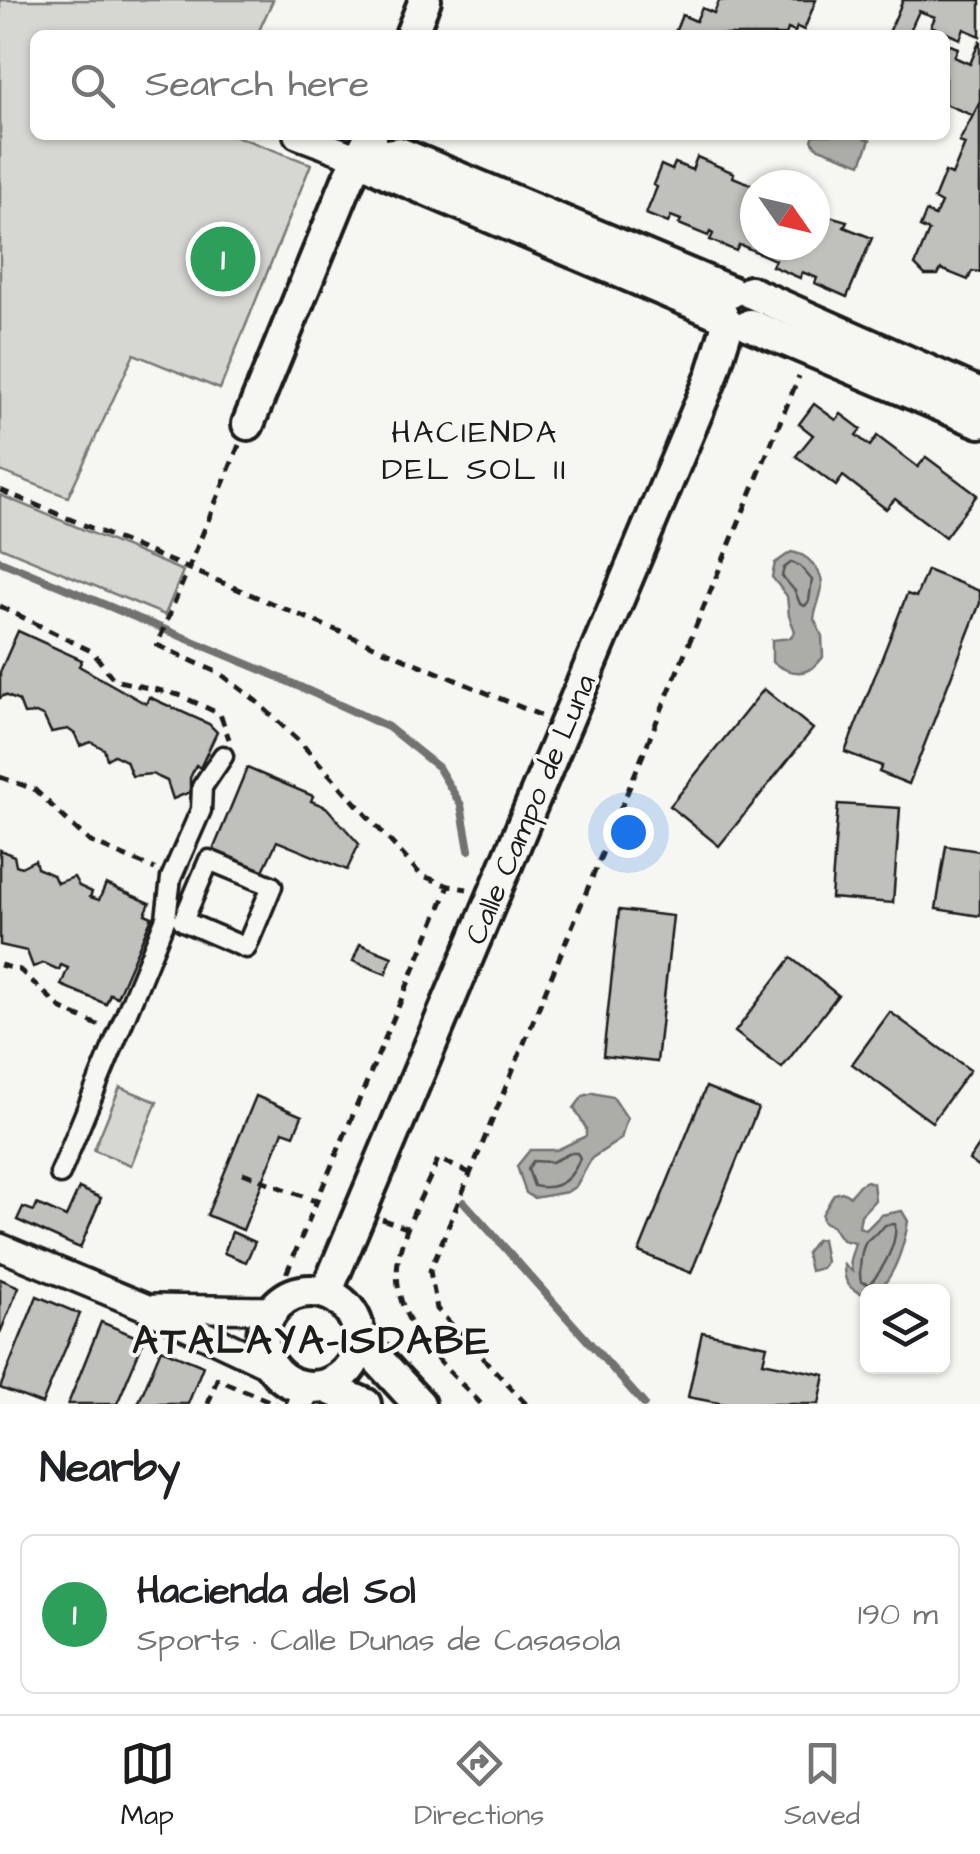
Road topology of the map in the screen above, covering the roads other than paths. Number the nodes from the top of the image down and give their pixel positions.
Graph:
1 (426, 0) edge
2 (413, 30) edge
3 (326, 140) edge
4 (366, 147) edge
5 (736, 310) junction
6 (980, 394) edge
7 (980, 422) edge
8 (248, 424) road end
9 (223, 756) road end
10 (171, 878) junction
11 (197, 886) junction
12 (60, 1174) dead end
13 (0, 1247) edge
14 (326, 1293) junction
15 (279, 1304) junction
16 (146, 1308) junction
17 (360, 1340) junction
18 (271, 1366) junction
19 (310, 1392) edge
20 (365, 1404) edge
21 (419, 1404) edge

1 - 2 street
3 - 4 street
4 - 5 street
4 - 8 street
5 - 6 street
5 - 7 street
5 - 14 street, Calle Campo de Luna
9 - 10 street
10 - 11 street
10 - 12 street
11 - 11 street
13 - 16 street
14 - 15 street
14 - 17 street
15 - 16 street
15 - 18 street
16 - 18 street
17 - 19 street
17 - 21 street
18 - 19 street
19 - 20 street

